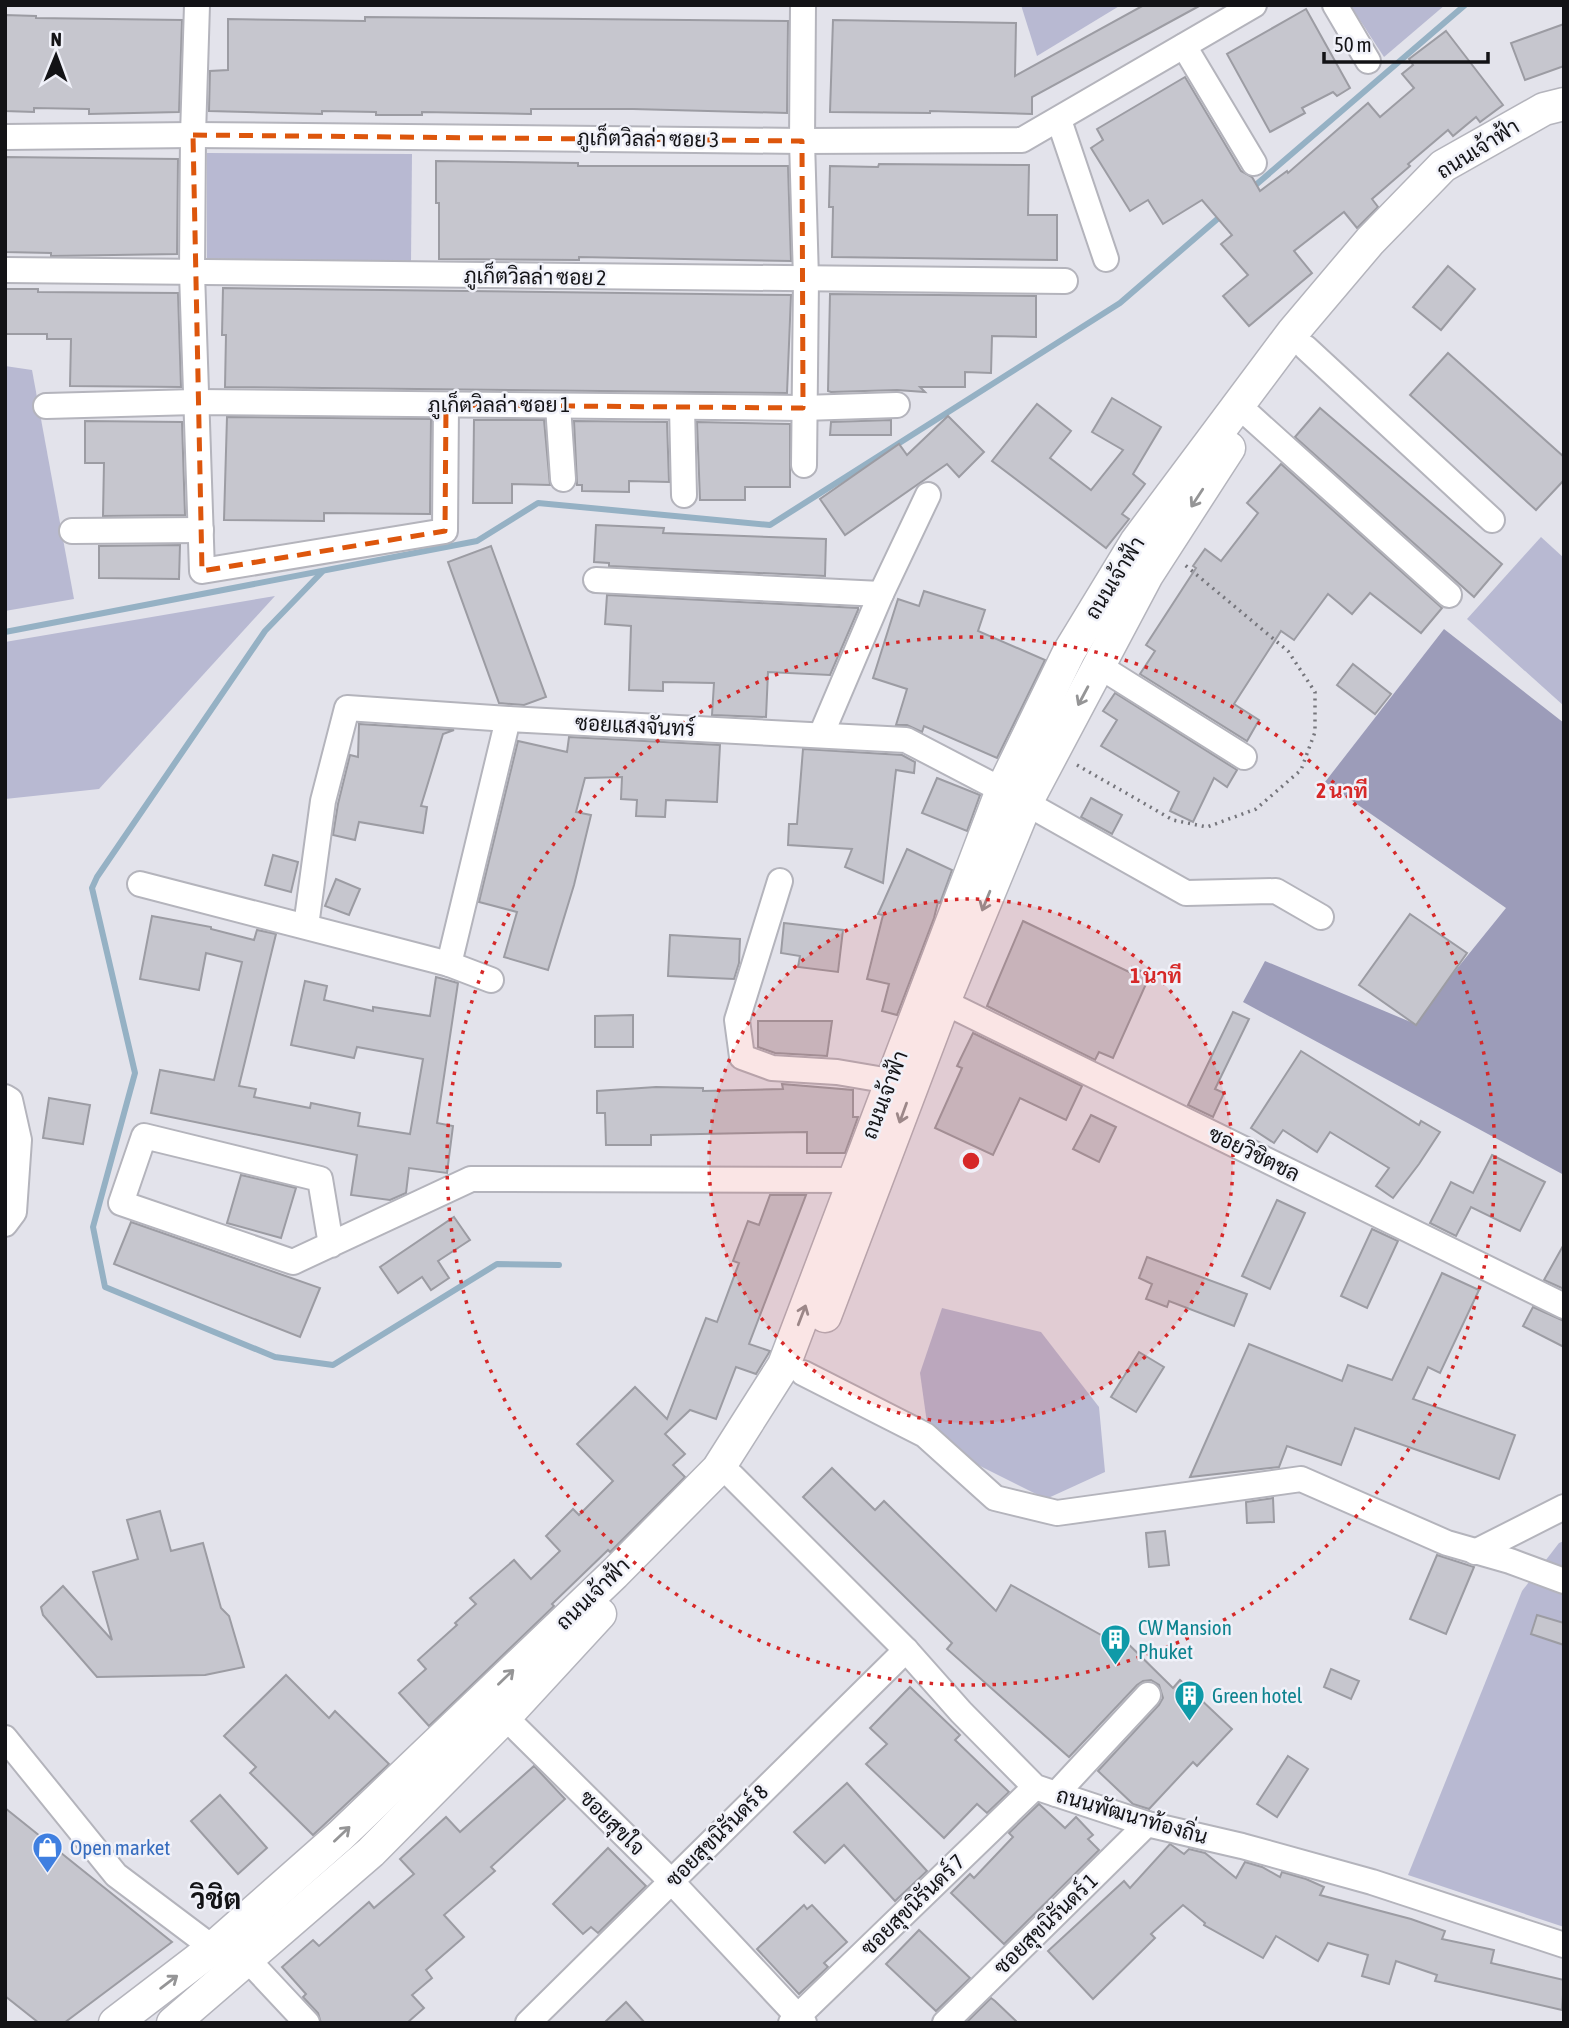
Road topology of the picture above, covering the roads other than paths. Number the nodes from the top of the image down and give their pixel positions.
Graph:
1 (197, 5) edge
2 (803, 5) edge
3 (1335, 5) edge
4 (1249, 6) edge
5 (1184, 46) junction
6 (1368, 61) dead end
7 (1564, 104) edge
8 (1059, 120) junction
9 (1564, 124) edge
10 (193, 135) junction
11 (5, 137) edge
12 (802, 141) junction
13 (1254, 163) dead end
14 (1106, 259) dead end
15 (5, 270) edge
16 (192, 273) junction
17 (806, 279) junction
18 (1065, 281) dead end
19 (1306, 348) junction
20 (195, 402) junction
21 (446, 405) junction
22 (558, 405) junction
23 (897, 405) dead end
24 (46, 406) dead end
25 (682, 407) junction
26 (803, 408) junction
27 (1250, 416) junction
28 (804, 465) dead end
29 (563, 479) dead end
30 (684, 495) dead end
31 (928, 495) dead end
32 (1492, 520) dead end
33 (201, 530) junction
34 (72, 531) dead end
35 (596, 580) dead end
36 (881, 594) junction
37 (1449, 595) dead end
38 (1099, 666) junction
39 (508, 719) junction
40 (821, 736) junction
41 (1244, 757) dead end
42 (1014, 797) junction
43 (780, 881) dead end
44 (140, 884) dead end
45 (1321, 917) dead end
46 (306, 926) junction
47 (449, 964) junction
48 (491, 981) dead end
49 (944, 1002) junction
50 (890, 1080) junction
51 (5, 1097) edge
52 (853, 1180) junction
53 (5, 1224) edge
54 (331, 1245) junction
55 (1564, 1306) edge
56 (803, 1373) junction
57 (732, 1476) junction
58 (1564, 1507) edge
59 (1475, 1552) junction
60 (1564, 1581) edge
61 (906, 1650) junction
62 (1148, 1695) dead end
63 (505, 1717) junction
64 (5, 1738) edge
65 (1045, 1791) junction
66 (1147, 1825) junction
67 (671, 1881) junction
68 (1564, 1945) edge
69 (213, 1948) junction
70 (248, 1960) junction
71 (798, 2021) edge
72 (115, 2023) edge
73 (173, 2023) edge
74 (307, 2023) edge
75 (528, 2023) edge
76 (945, 2023) edge

1 - 10 street
2 - 12 street
3 - 6 street
4 - 5 street, ภูเก็ตวิลล่า ซอย 3
5 - 8 street, ภูเก็ตวิลล่า ซอย 3
5 - 13 street
7 - 42 main road, ถนนเจ้าฟ้า
8 - 12 street, ภูเก็ตวิลล่า ซอย 3
8 - 14 street
9 - 19 main road, ถนนเจ้าฟ้า
10 - 11 street, ภูเก็ตวิลล่า ซอย 3
10 - 12 street, ภูเก็ตวิลล่า ซอย 3
10 - 16 street
12 - 17 street
15 - 16 street, ภูเก็ตวิลล่า ซอย 2
16 - 17 street, ภูเก็ตวิลล่า ซอย 2
16 - 20 street
17 - 18 street, ภูเก็ตวิลล่า ซอย 2
17 - 26 street
19 - 27 main road, ถนนเจ้าฟ้า
19 - 32 street
20 - 21 street, ภูเก็ตวิลล่า ซอย 1
20 - 24 street, ภูเก็ตวิลล่า ซอย 1
20 - 33 street
21 - 22 street, ภูเก็ตวิลล่า ซอย 1
21 - 33 street
22 - 25 street, ภูเก็ตวิลล่า ซอย 1
22 - 29 street
23 - 26 street, ภูเก็ตวิลล่า ซอย 1
25 - 26 street, ภูเก็ตวิลล่า ซอย 1
25 - 30 street
26 - 28 street
27 - 37 street
27 -> 38 main road, ถนนเจ้าฟ้า
31 - 36 street
33 - 34 street
35 - 36 street
36 - 40 street
38 - 41 street
38 -> 42 main road, ถนนเจ้าฟ้า
39 - 40 street, ซอยแสงจันทร์
39 - 46 street, ซอยแสงจันทร์
39 - 47 street
40 - 42 street, ซอยแสงจันทร์
42 - 45 street, ซอยแสงจันทร์
42 -> 49 main road, ถนนเจ้าฟ้า
42 - 50 main road, ถนนเจ้าฟ้า
43 - 50 street
44 - 46 street
46 - 47 street
47 - 48 street
49 - 55 street, ซอยวิชิตชล
49 -> 56 main road, ถนนเจ้าฟ้า
50 - 52 main road, ถนนเจ้าฟ้า
51 - 53 street
52 - 54 street
69 -> 52 main road, ถนนเจ้าฟ้า
54 - 54 street
56 - 57 main road, ถนนเจ้าฟ้า
56 - 59 street
57 - 61 street, ถนนพัฒนาท้องถิ่น
57 - 63 main road, ถนนเจ้าฟ้า
58 - 59 street
59 - 60 street
61 - 65 street, ถนนพัฒนาท้องถิ่น
61 - 67 street, ซอยสุขนิรันดร์ 8
62 - 65 street, ซอยสุขนิรันดร์ 7
63 - 67 street, ซอยสุขใจ
63 - 70 main road, ถนนเจ้าฟ้า
64 - 69 street
65 - 66 street, ถนนพัฒนาท้องถิ่น
65 - 71 street, ซอยสุขนิรันดร์ 7
66 - 68 street, ถนนพัฒนาท้องถิ่น
66 - 76 street, ซอยสุขนิรันดร์ 1
67 - 71 street, ซอยสุขใจ
67 - 75 street, ซอยสุขนิรันดร์ 8
72 -> 69 main road, ถนนเจ้าฟ้า
70 - 73 main road, ถนนเจ้าฟ้า
70 - 74 street

